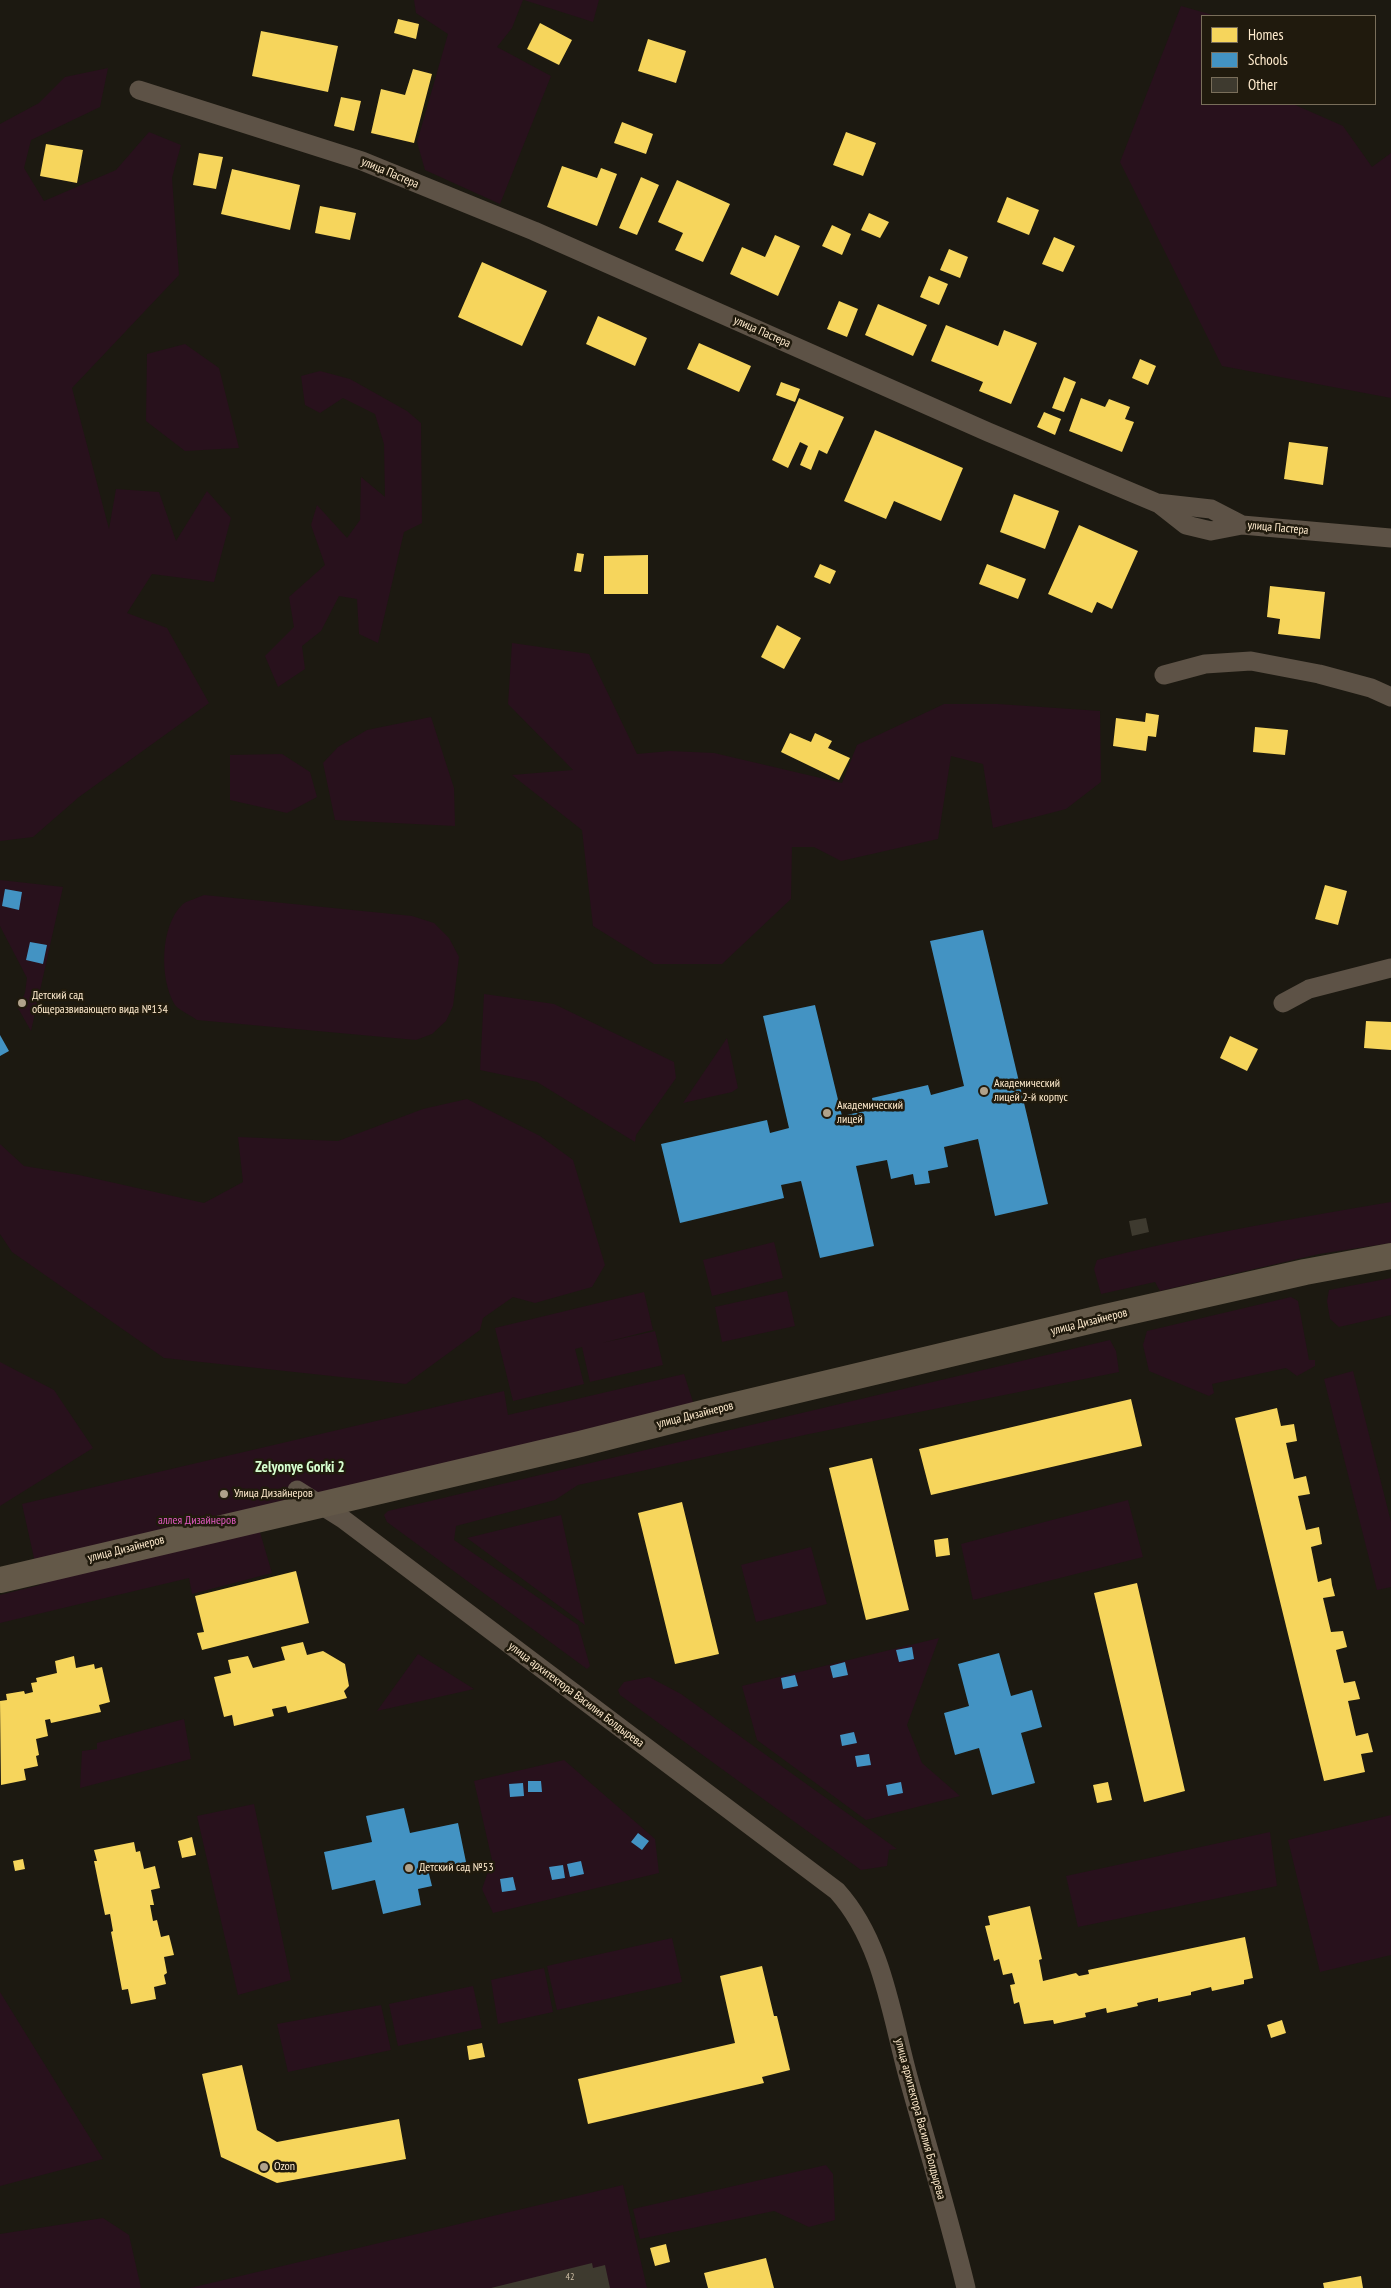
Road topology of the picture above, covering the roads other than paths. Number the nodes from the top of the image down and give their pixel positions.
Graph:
1 (139, 90) dead end
2 (1391, 538) edge
3 (1164, 676) dead end
4 (1391, 698) edge
5 (1391, 968) edge
6 (1283, 1003) dead end
7 (1391, 1256) edge
8 (307, 1497) junction
9 (0, 1580) edge
10 (966, 2288) edge

1 - 2 street, улица Пастера
3 - 4 street
5 - 6 street
7 - 8 street, улица Дизайнеров
8 - 9 street, улица Дизайнеров
8 - 10 street, улица архитектора Василия Болдырева

